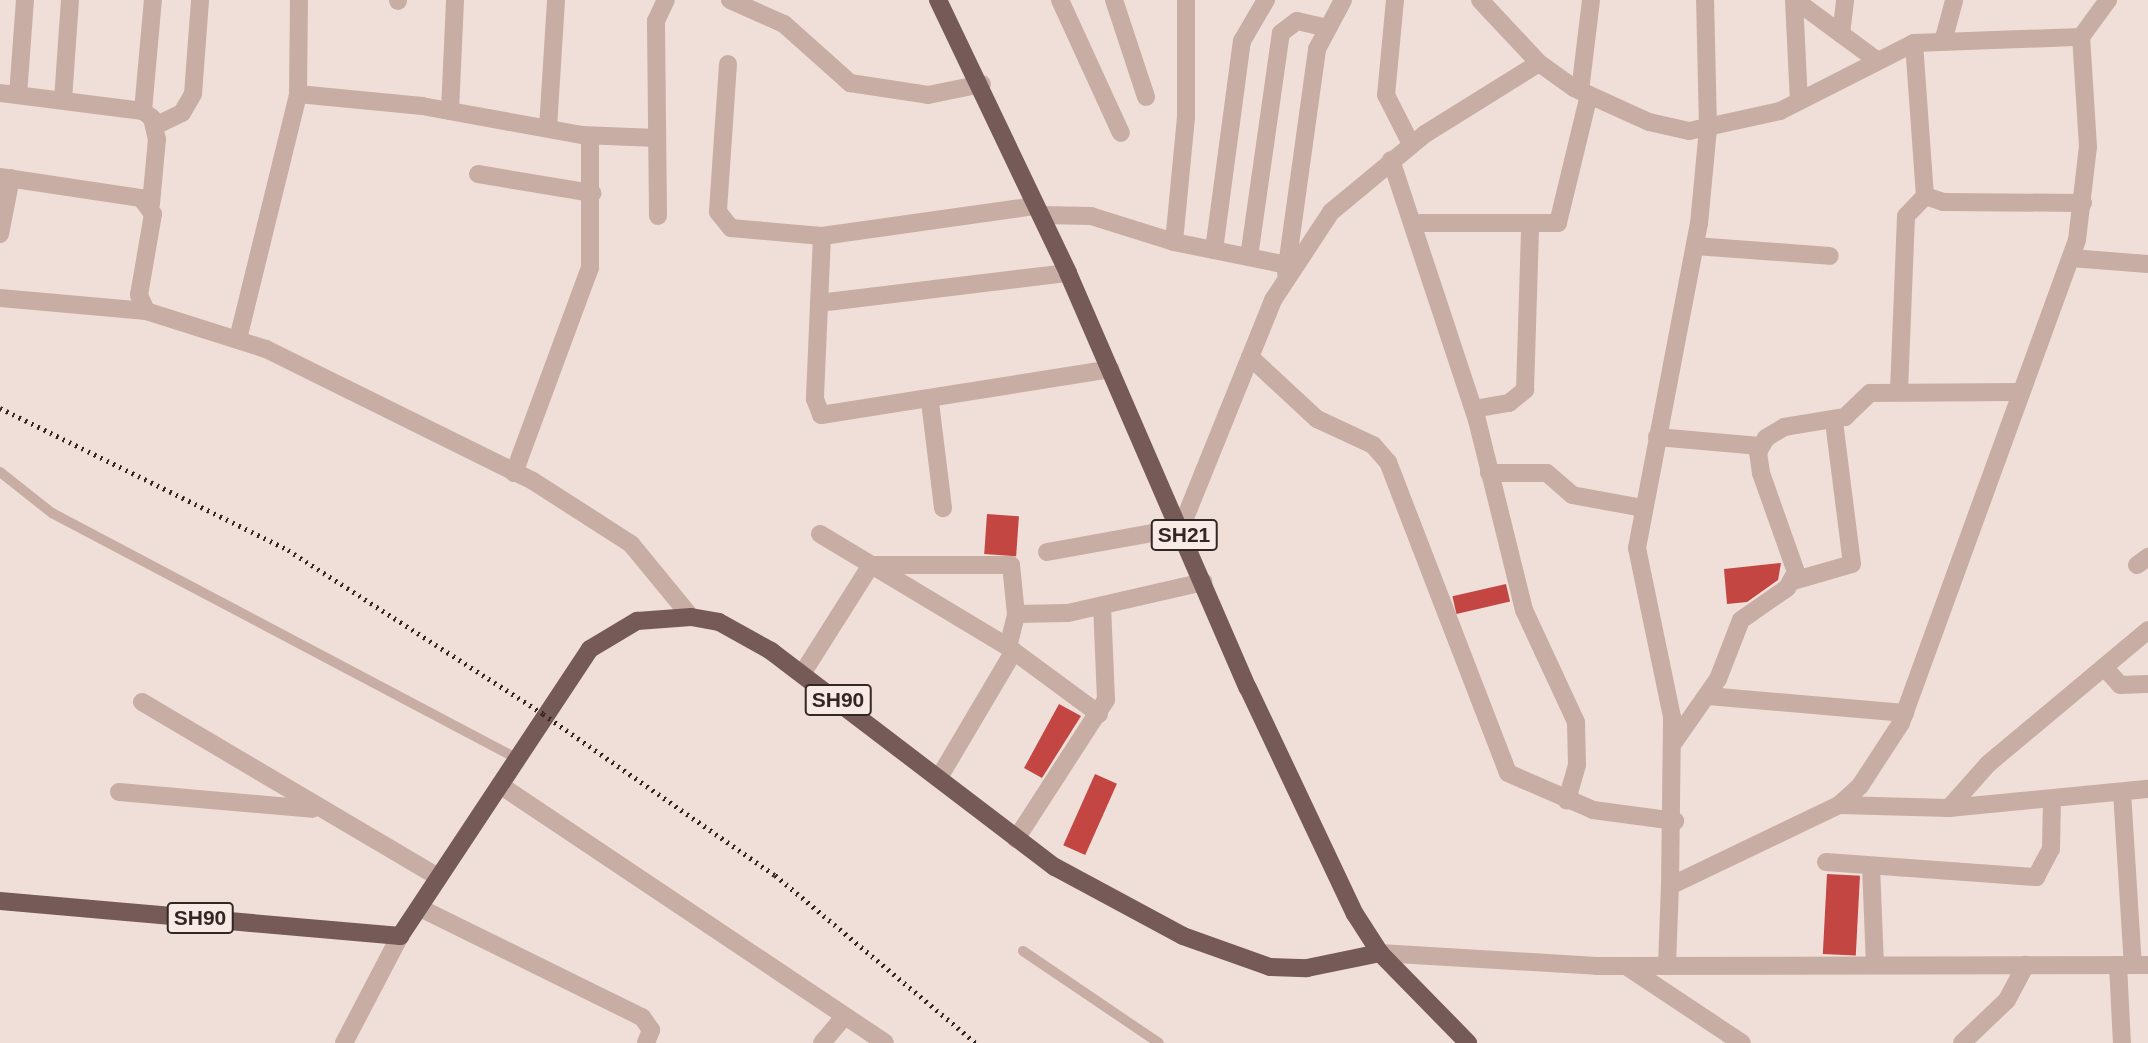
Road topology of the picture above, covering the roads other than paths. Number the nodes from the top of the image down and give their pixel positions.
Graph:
1 (25, 0) edge
2 (70, 0) edge
3 (153, 0) edge
4 (200, 0) edge
5 (299, 0) edge
6 (455, 0) edge
7 (556, 0) edge
8 (666, 0) edge
9 (730, 0) edge
10 (938, 0) edge
11 (1060, 0) edge
12 (1114, 0) edge
13 (1186, 0) edge
14 (1266, 0) edge
15 (1343, 0) edge
16 (1395, 0) edge
17 (1479, 0) edge
18 (1591, 0) edge
19 (1704, 0) edge
20 (1795, 0) edge
21 (1845, 0) edge
22 (1954, 0) edge
23 (2108, 0) edge
24 (1324, 27) junction
25 (1841, 34) junction
26 (2081, 37) junction
27 (1944, 38) junction
28 (1914, 43) junction
29 (1875, 59) junction
30 (1539, 62) junction
31 (728, 64) dead end
32 (982, 84) junction
33 (1584, 93) junction
34 (9, 94) edge
35 (298, 94) junction
36 (1146, 97) dead end
37 (63, 100) junction
38 (1799, 101) junction
39 (144, 111) junction
40 (450, 111) junction
41 (155, 126) junction
42 (548, 128) junction
43 (1708, 129) junction
44 (1121, 133) dead end
45 (590, 136) junction
46 (656, 138) junction
47 (1411, 144) junction
48 (1391, 160) junction
49 (478, 174) dead end
50 (5, 178) edge
51 (592, 193) junction
52 (1925, 196) junction
53 (2083, 203) junction
54 (151, 204) junction
55 (1039, 210) junction
56 (658, 216) dead end
57 (1412, 223) junction
58 (1530, 227) junction
59 (0, 234) edge
60 (822, 236) junction
61 (1174, 242) junction
62 (1695, 246) junction
63 (1214, 250) junction
64 (1830, 256) dead end
65 (1249, 257) junction
66 (2071, 258) junction
67 (2148, 264) edge
68 (1068, 273) junction
69 (1287, 273) junction
70 (0, 298) edge
71 (819, 303) junction
72 (146, 311) junction
73 (238, 339) junction
74 (1250, 356) junction
75 (1111, 369) junction
76 (1899, 391) junction
77 (2019, 392) junction
78 (930, 402) junction
79 (1474, 409) junction
80 (1834, 421) junction
81 (1657, 437) junction
82 (1760, 446) junction
83 (0, 472) edge
84 (1489, 472) junction
85 (514, 473) junction
86 (943, 508) dead end
87 (1643, 508) junction
88 (1181, 527) junction
89 (820, 534) dead end
90 (1047, 552) dead end
91 (871, 565) junction
92 (1793, 581) junction
93 (1203, 582) junction
94 (1102, 606) junction
95 (1016, 614) junction
96 (691, 617) junction
97 (2148, 630) edge
98 (1011, 649) junction
99 (2104, 667) junction
100 (802, 674) junction
101 (2148, 684) edge
102 (1708, 695) junction
103 (142, 702) dead end
104 (1905, 713) junction
105 (1099, 715) junction
106 (1674, 742) junction
107 (516, 758) junction
108 (940, 776) junction
109 (500, 785) junction
110 (2148, 789) edge
111 (119, 792) dead end
112 (2122, 792) junction
113 (2052, 799) junction
114 (1567, 802) junction
115 (1839, 805) junction
116 (1949, 808) junction
117 (318, 810) junction
118 (1675, 821) junction
119 (1016, 839) junction
120 (1826, 862) dead end
121 (1871, 866) junction
122 (438, 877) junction
123 (1670, 886) junction
124 (0, 901) edge
125 (420, 908) junction
126 (400, 936) junction
127 (1023, 951) dead end
128 (1380, 953) junction
129 (1875, 965) junction
130 (2026, 965) junction
131 (2133, 965) edge
132 (1626, 966) junction
133 (1667, 966) junction
134 (845, 1016) junction
135 (1459, 1040) edge
136 (345, 1043) edge
137 (646, 1043) edge
138 (822, 1043) edge
139 (885, 1043) edge
140 (1159, 1043) edge
141 (1742, 1043) edge
142 (1962, 1043) edge
143 (2122, 1043) edge

1 - 34 street
2 - 37 street
3 - 39 street
4 - 41 street
5 - 35 street
6 - 40 street
7 - 42 street
8 - 46 street
9 - 32 street
10 - 32 main road, SH21
11 - 44 street
12 - 36 street
13 - 61 street
14 - 63 street
15 - 24 street
16 - 47 street
17 - 30 street
18 - 33 street
19 - 43 street
20 - 25 street
20 - 38 street
21 - 25 street
22 - 27 street
23 - 26 street
24 - 65 street
24 - 69 street
25 - 29 street
26 - 27 street
26 - 53 street
27 - 28 street
28 - 29 street
28 - 52 street
29 - 38 street
30 - 33 street
30 - 47 street
31 - 60 street
32 - 55 main road, SH21
33 - 43 street
33 - 58 street
34 - 37 street
35 - 40 street
35 - 73 street
37 - 39 street
38 - 43 street
39 - 41 street
40 - 42 street
41 - 54 street
42 - 45 street
43 - 62 street
45 - 46 street
45 - 51 street
46 - 56 street
47 - 48 street
48 - 57 street
48 - 69 street
49 - 51 street
50 - 54 street
50 - 59 street
51 - 85 street
52 - 53 street
52 - 76 street
53 - 66 street
54 - 72 street
55 - 60 street
55 - 61 street
55 - 68 main road, SH21
57 - 58 street
57 - 79 street
58 - 79 street
60 - 71 street
61 - 63 street
62 - 64 street
62 - 81 street
63 - 65 street
65 - 69 street
66 - 67 street
66 - 77 street
68 - 71 street
68 - 75 main road, SH21
69 - 74 street
70 - 72 street
71 - 78 street
72 - 73 street
73 - 85 street
74 - 88 street
74 - 114 street
75 - 78 street
75 - 88 main road, SH21
76 - 77 street
76 - 80 street
77 - 104 street
78 - 86 street
79 - 84 street
80 - 82 street
80 - 92 street
81 - 82 street
81 - 87 street
82 - 92 street
83 - 107 lane
84 - 87 street
84 - 114 street
85 - 96 street
87 - 106 street
88 - 90 street
88 - 93 main road, SH21
89 - 91 street
91 - 95 street
91 - 98 street
91 - 100 street
92 - 102 street
93 - 94 street
93 - 128 main road, SH21
94 - 95 street
94 - 105 street
95 - 98 street
96 - 100 main road, SH90
96 - 107 main road, SH90
97 - 99 street
98 - 105 street
98 - 108 street
99 - 101 street
99 - 116 street
100 - 108 main road, SH90
102 - 104 street
102 - 106 street
103 - 117 street
104 - 115 street
105 - 119 street
106 - 118 street
107 - 109 main road, SH90
108 - 119 main road, SH90
109 - 122 main road, SH90
109 - 134 street
110 - 112 street
111 - 117 street
112 - 113 street
112 - 131 street
113 - 116 street
113 - 121 street
114 - 118 street
115 - 116 street
115 - 123 street
117 - 122 street
118 - 123 street
119 - 128 main road, SH90
120 - 121 street
121 - 129 street
122 - 125 main road, SH90
123 - 133 street
124 - 126 main road, SH90
125 - 126 main road, SH90
125 - 137 street
126 - 136 street
127 - 140 lane
128 - 132 street
128 - 135 main road, SH21
129 - 130 street
129 - 133 street
130 - 131 street
130 - 142 street
131 - 143 street
132 - 133 street
132 - 141 street
134 - 138 street
134 - 139 street

